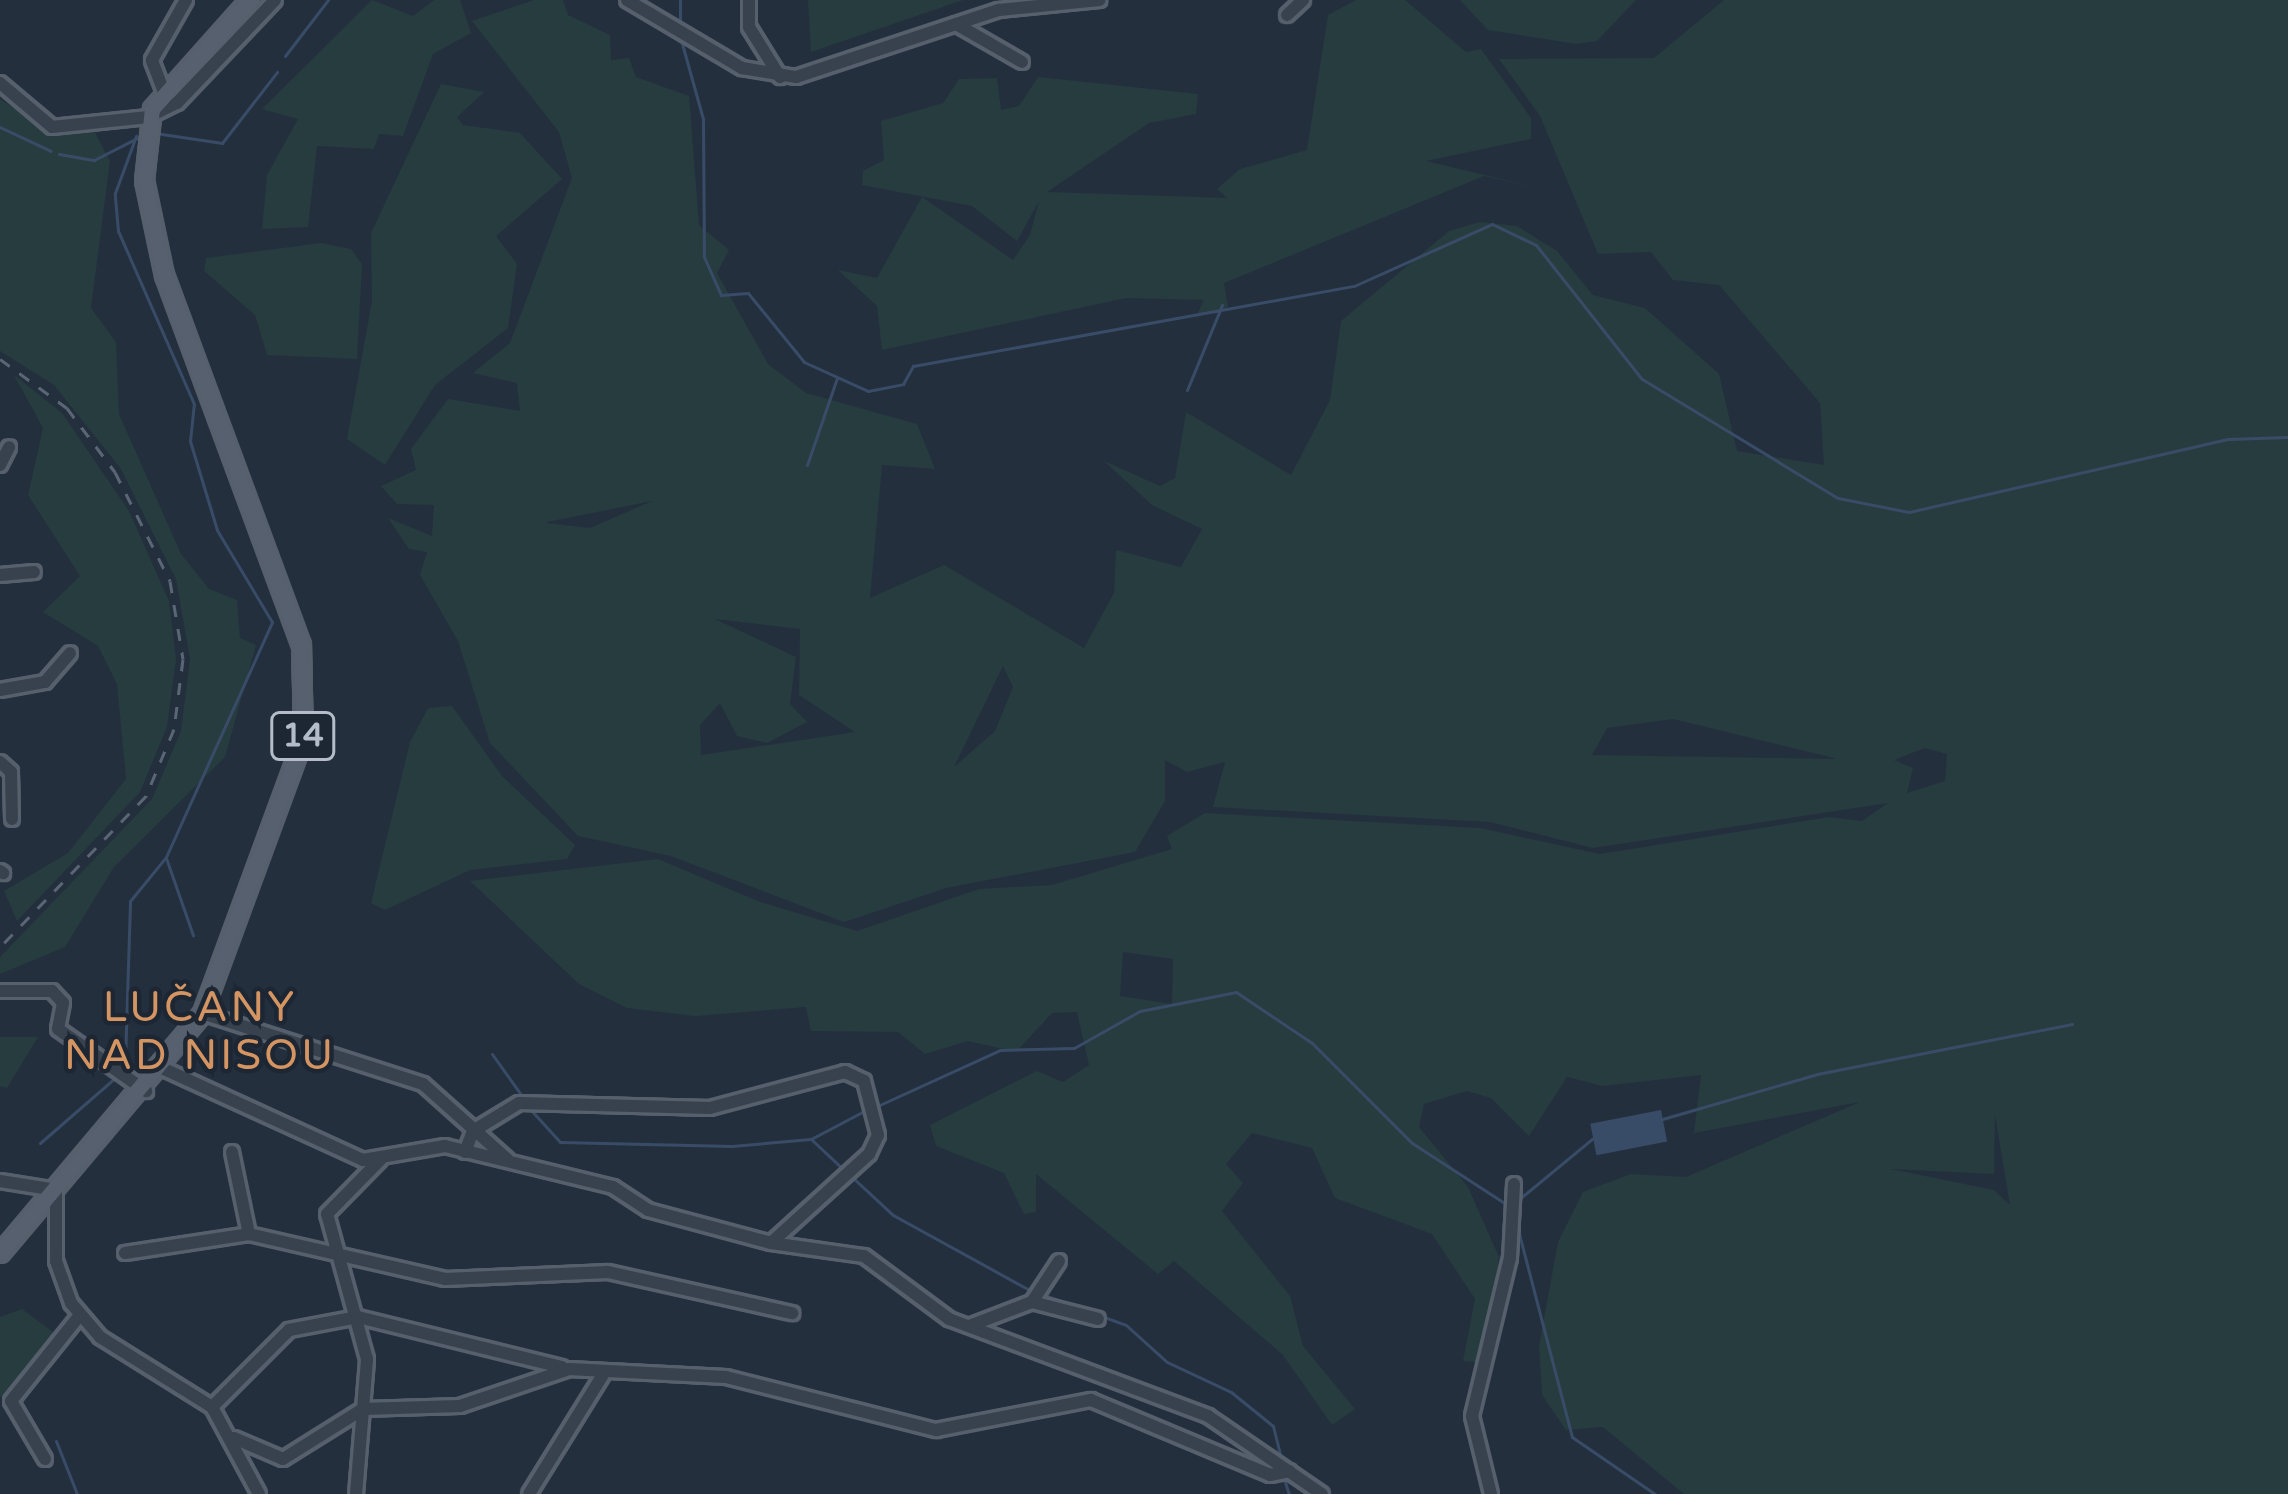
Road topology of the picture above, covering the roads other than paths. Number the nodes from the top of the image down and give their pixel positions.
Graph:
1 (186, 0) edge
2 (249, 0) edge
3 (275, 0) edge
4 (627, 0) edge
5 (748, 0) edge
6 (1100, 0) edge
7 (1303, 0) edge
8 (1287, 15) dead end
9 (956, 24) junction
10 (225, 40) junction
11 (1022, 62) dead end
12 (780, 76) junction
13 (0, 83) edge
14 (164, 92) junction
15 (147, 123) junction
16 (9, 447) dead end
17 (0, 465) edge
18 (34, 572) dead end
19 (0, 575) edge
20 (70, 653) dead end
21 (0, 690) edge
22 (0, 762) edge
23 (12, 819) dead end
24 (0, 991) edge
25 (202, 1013) junction
26 (164, 1069) junction
27 (146, 1091) junction
28 (473, 1132) junction
29 (232, 1152) dead end
30 (466, 1152) junction
31 (381, 1159) junction
32 (509, 1161) junction
33 (0, 1181) edge
34 (1514, 1184) dead end
35 (56, 1190) junction
36 (249, 1234) junction
37 (770, 1244) junction
38 (0, 1253) edge
39 (125, 1253) dead end
40 (339, 1257) junction
41 (1059, 1261) dead end
42 (1032, 1302) junction
43 (792, 1312) dead end
44 (80, 1315) junction
45 (358, 1317) junction
46 (1098, 1319) dead end
47 (968, 1327) junction
48 (569, 1369) junction
49 (604, 1373) junction
50 (212, 1407) junction
51 (363, 1409) junction
52 (234, 1438) junction
53 (45, 1459) dead end
54 (1290, 1472) junction
55 (259, 1494) edge
56 (356, 1494) edge
57 (530, 1494) edge
58 (1322, 1494) edge
59 (1491, 1494) edge

1 - 14 street
2 - 10 main road, 14
3 - 10 street
4 - 12 street
5 - 12 street
6 - 9 street
7 - 8 street
9 - 11 street
9 - 12 street
10 - 14 main road, 14
10 - 15 street
13 - 15 street
14 - 15 main road, 14
15 - 25 main road, 14
16 - 17 street
18 - 19 street
20 - 21 street
22 - 23 street
24 - 27 street
25 - 26 main road, 14
25 - 28 street
26 - 27 main road, 14
26 - 31 street
27 - 35 main road, 14
28 - 30 street
28 - 32 street
28 - 37 street
29 - 36 street
30 - 31 street
30 - 32 street
31 - 40 street
32 - 37 street
33 - 35 street
34 - 59 street
35 - 38 main road, 14
35 - 44 street
36 - 39 street
36 - 40 street
37 - 47 street
40 - 43 street
40 - 45 street
41 - 42 street
42 - 46 street
42 - 47 street
44 - 50 street
44 - 53 street
45 - 48 street
45 - 50 street
45 - 51 street
47 - 54 street
48 - 49 street
48 - 51 street
49 - 54 street
49 - 57 street
50 - 52 street
51 - 52 street
51 - 56 street
52 - 55 street
54 - 58 street

